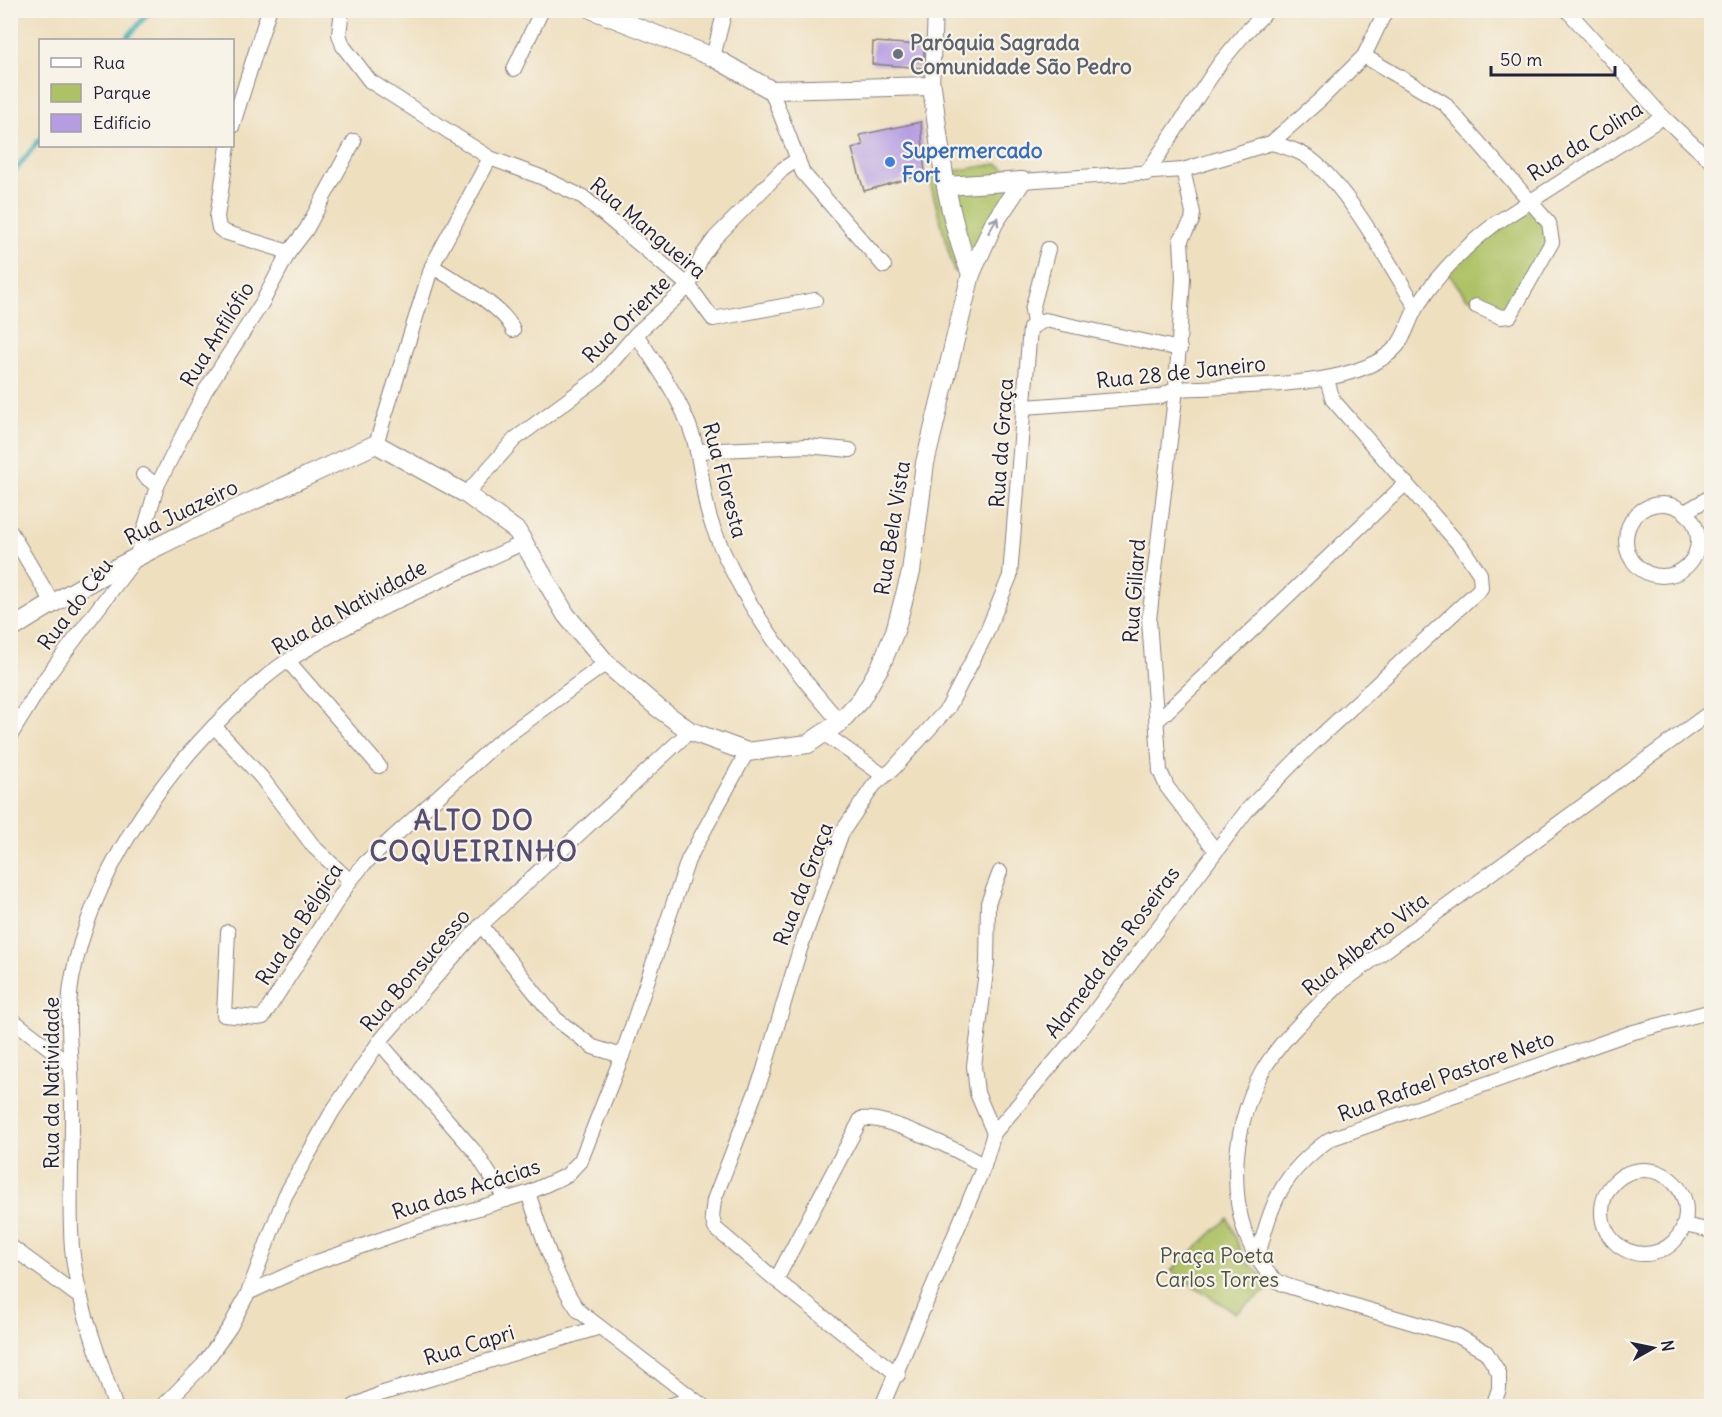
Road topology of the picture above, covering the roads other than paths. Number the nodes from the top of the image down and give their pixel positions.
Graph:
1 (269, 10) edge
2 (342, 10) edge
3 (542, 10) edge
4 (593, 10) edge
5 (725, 10) edge
6 (935, 10) edge
7 (1268, 10) edge
8 (1386, 10) edge
9 (1567, 10) edge
10 (1364, 56) junction
11 (713, 57) junction
12 (514, 69) dead end
13 (932, 86) junction
14 (771, 90) junction
15 (1663, 117) junction
16 (234, 121) edge
17 (354, 141) dead end
18 (1271, 143) junction
19 (228, 147) edge
20 (490, 158) junction
21 (798, 159) junction
22 (1712, 162) edge
23 (1183, 170) junction
24 (1146, 174) junction
25 (1022, 181) junction
26 (946, 186) junction
27 (1530, 201) junction
28 (1048, 249) dead end
29 (289, 252) junction
30 (432, 266) junction
31 (884, 266) dead end
32 (971, 274) junction
33 (689, 286) junction
34 (815, 300) dead end
35 (1476, 306) dead end
36 (1416, 307) junction
37 (1040, 322) junction
38 (513, 330) dead end
39 (636, 334) junction
40 (1180, 349) junction
41 (1327, 380) junction
42 (1176, 389) junction
43 (1025, 407) junction
44 (376, 444) junction
45 (850, 450) dead end
46 (697, 451) junction
47 (143, 475) dead end
48 (1406, 483) junction
49 (157, 486) junction
50 (466, 494) junction
51 (1712, 496) edge
52 (1685, 512) junction
53 (10, 531) edge
54 (525, 542) junction
55 (136, 558) junction
56 (52, 602) junction
57 (10, 630) edge
58 (288, 661) junction
59 (606, 663) junction
60 (1712, 711) edge
61 (1158, 720) junction
62 (840, 722) junction
63 (214, 726) junction
64 (690, 731) junction
65 (825, 734) junction
66 (10, 736) edge
67 (747, 752) junction
68 (379, 766) dead end
69 (884, 776) junction
70 (1215, 850) junction
71 (1000, 872) dead end
72 (350, 881) junction
73 (481, 925) junction
74 (228, 932) dead end
75 (1712, 1011) edge
76 (10, 1018) edge
77 (379, 1042) junction
78 (622, 1056) junction
79 (70, 1064) junction
80 (994, 1133) junction
81 (984, 1166) junction
82 (528, 1193) junction
83 (506, 1200) junction
84 (1684, 1225) junction
85 (1712, 1231) edge
86 (10, 1246) edge
87 (1258, 1256) junction
88 (776, 1280) junction
89 (248, 1293) junction
90 (81, 1298) junction
91 (597, 1328) junction
92 (897, 1375) junction
93 (698, 1403) edge
94 (115, 1407) edge
95 (162, 1407) edge
96 (354, 1407) edge
97 (668, 1407) edge
98 (882, 1407) edge
99 (1493, 1407) edge

1 - 16 street
2 - 20 street, Rua Mangueira
3 - 12 street
4 - 11 main road
5 - 11 street
6 - 13 street
7 - 24 street
8 - 10 street
9 - 15 street
10 - 18 street
10 - 27 street
11 - 14 main road
13 - 14 main road
13 - 26 main road
14 - 21 street
15 - 22 street
15 - 27 street, Rua da Colina
17 - 29 street, Rua Anfilófio
18 - 23 street
18 - 36 street
19 - 29 street
20 - 30 street
20 - 33 street, Rua Mangueira
21 - 31 street
21 - 33 street, Rua Oriente
23 - 24 street
23 - 40 street, Rua Giliard
24 - 25 street
25 - 26 main road
32 -> 25 main road, Rua Bela Vista
26 - 32 main road
27 - 35 street, Rua da Colina
27 - 36 street, Rua da Colina
28 - 37 street, Rua da Graça
29 - 49 street, Rua Anfilófio
30 - 38 street
30 - 44 street
32 - 62 main road, Rua Bela Vista
33 - 34 street, Rua Mangueira
33 - 39 street, Rua Oriente
36 - 41 street, Rua 28 de Janeiro
37 - 40 street
37 - 43 street, Rua da Graça
39 - 46 street, Rua Floresta
39 - 50 street, Rua Oriente
40 - 42 street, Rua Giliard
41 - 42 street, Rua 28 de Janeiro
41 - 48 street
42 - 43 street, Rua 28 de Janeiro
42 - 61 street, Rua Giliard
43 - 69 street, Rua da Graça
44 - 50 main road, Rua Bela Vista
44 - 55 main road, Rua Juazeiro
45 - 46 street
46 - 62 street, Rua Floresta
47 - 49 street
48 - 61 street
48 - 70 street, Alameda das Roseiras
49 - 55 street, Rua Anfilófio
50 - 54 main road, Rua Bela Vista
51 - 52 street
52 - 52 street
53 - 56 street
54 - 58 street, Rua da Natividade
54 - 59 main road, Rua Bela Vista
55 - 56 main road, Rua Juazeiro
55 - 66 street, Rua do Céu
56 - 57 main road, Rua Juazeiro
58 - 63 street, Rua da Natividade
58 - 68 street
59 - 64 main road, Rua Bela Vista
59 - 72 street, Rua da Bélgica
60 - 87 street, Rua Alberto Vita
61 - 70 street, Rua Giliard
62 - 65 main road, Rua Bela Vista
63 - 72 street
63 - 79 street, Rua da Natividade
64 - 67 main road, Rua Bela Vista
64 - 73 street, Rua Bonsucesso
65 - 67 main road, Rua Bela Vista
65 - 69 street
67 - 78 street, Rua das Acácias
69 - 88 street, Rua da Graça
70 - 80 street, Alameda das Roseiras
71 - 80 street
72 - 74 street, Rua da Bélgica
73 - 77 street, Rua Bonsucesso
73 - 78 street
75 - 87 street, Rua Rafael Pastore Neto
76 - 79 street
77 - 83 street
77 - 89 street, Rua Bonsucesso
78 - 82 street, Rua das Acácias
79 - 90 street, Rua da Natividade
80 - 81 street, Alameda das Roseiras
81 - 88 street
81 - 92 street, Alameda das Roseiras
82 - 83 street, Rua das Acácias
82 - 91 street
83 - 89 street, Rua das Acácias
84 - 84 street
84 - 85 street
86 - 90 street
87 - 99 street, Rua Alberto Vita
88 - 92 street, Rua da Graça
89 - 95 street
90 - 94 street, Rua da Natividade
91 - 93 street
91 - 96 street, Rua Capri
92 - 98 street, Alameda das Roseiras
93 - 97 street

